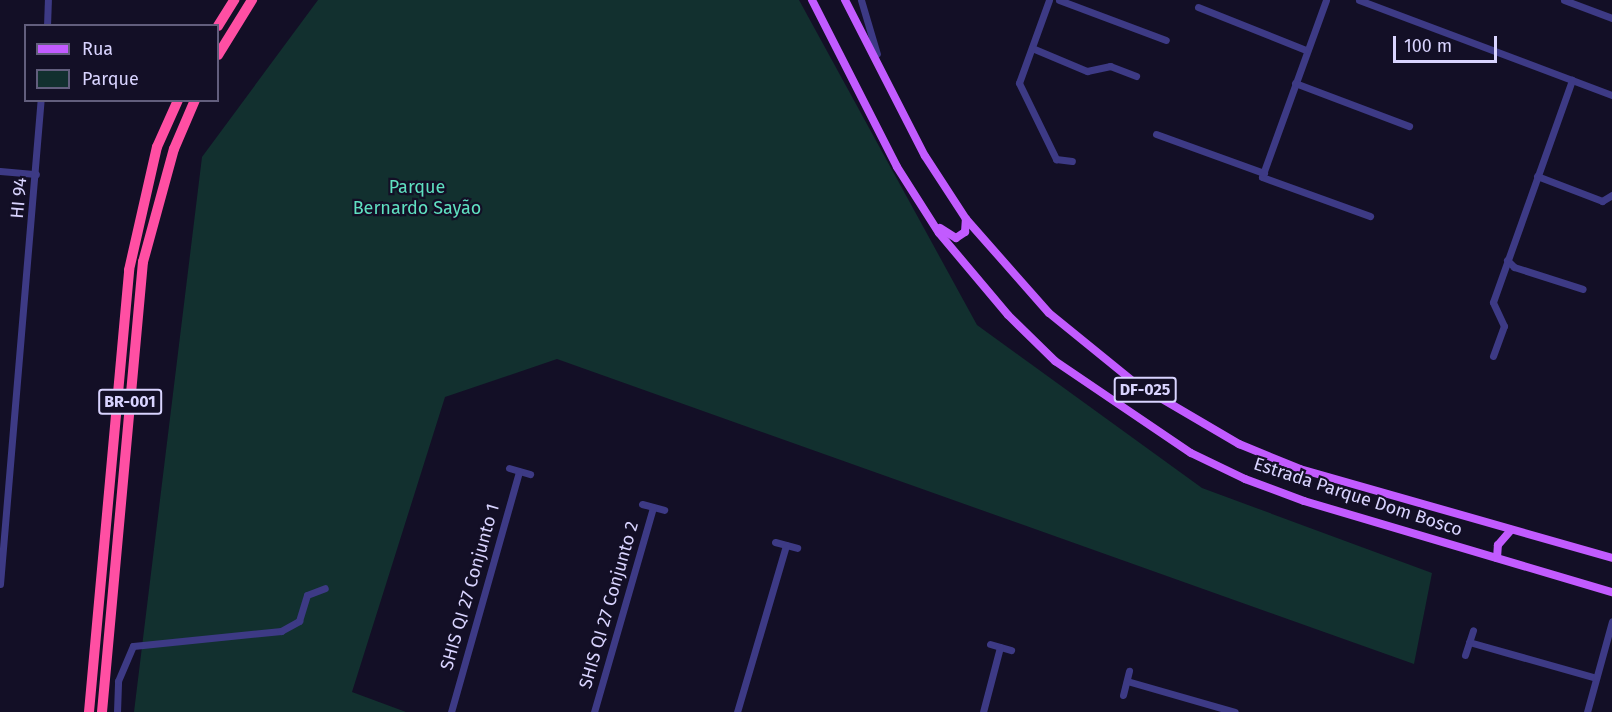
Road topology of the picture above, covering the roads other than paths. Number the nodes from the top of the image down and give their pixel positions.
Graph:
1 (48, 0) edge
2 (234, 0) edge
3 (252, 0) edge
4 (813, 0) edge
5 (845, 0) edge
6 (861, 0) edge
7 (1049, 0) edge
8 (1059, 0) edge
9 (1326, 0) edge
10 (1359, 0) edge
11 (1564, 0) edge
12 (1198, 7) dead end
13 (1612, 18) edge
14 (46, 24) edge
15 (219, 24) edge
16 (1166, 40) dead end
17 (1032, 48) junction
18 (1306, 50) junction
19 (219, 53) edge
20 (1136, 76) dead end
21 (1572, 80) junction
22 (887, 82) junction
23 (1295, 83) junction
24 (1612, 95) edge
25 (41, 102) edge
26 (177, 102) edge
27 (194, 102) edge
28 (1409, 126) dead end
29 (1156, 134) dead end
30 (1072, 161) dead end
31 (0, 171) edge
32 (36, 174) junction
33 (1263, 175) junction
34 (1537, 176) junction
35 (1612, 195) edge
36 (924, 210) junction
37 (1370, 216) dead end
38 (966, 219) junction
39 (1507, 260) junction
40 (1583, 289) dead end
41 (1493, 356) dead end
42 (509, 468) dead end
43 (519, 471) junction
44 (530, 474) dead end
45 (642, 504) dead end
46 (653, 507) junction
47 (663, 510) dead end
48 (1511, 530) junction
49 (776, 542) dead end
50 (786, 545) junction
51 (797, 548) dead end
52 (1497, 558) junction
53 (1612, 558) edge
54 (0, 584) edge
55 (325, 588) dead end
56 (1612, 592) edge
57 (1612, 621) edge
58 (1473, 630) dead end
59 (1469, 642) junction
60 (990, 644) dead end
61 (1000, 647) junction
62 (1011, 650) dead end
63 (1465, 655) dead end
64 (1129, 671) dead end
65 (1596, 678) junction
66 (1126, 681) junction
67 (1123, 695) dead end
68 (103, 710) edge
69 (88, 712) edge
70 (117, 712) edge
71 (451, 712) edge
72 (594, 712) edge
73 (737, 712) edge
74 (983, 712) edge
75 (1235, 712) edge
76 (1587, 712) edge

1 - 14 street
2 - 15 highway
3 - 19 highway
4 - 36 main road, Estrada Parque Dom Bosco / DF-025
5 - 22 main road, Estrada Parque Dom Bosco / DF-025
6 - 22 street
7 - 17 street
8 - 16 street
9 - 18 street
10 - 21 street
11 - 13 street
12 - 18 street
17 - 20 street
17 - 30 street
18 - 23 street
21 - 24 street
21 - 34 street
22 - 38 main road, Estrada Parque Dom Bosco / DF-025
23 - 28 street
23 - 33 street
25 - 32 street, HI 94
26 - 69 highway, BR-001
27 - 68 highway, BR-001
29 - 33 street
31 - 32 street
32 - 54 street, HI 94
33 - 37 street
34 - 35 street
34 - 39 street
36 - 38 main road
36 - 52 main road, Estrada Parque Dom Bosco / DF-025
38 - 48 main road, Estrada Parque Dom Bosco / DF-025
39 - 40 street
39 - 41 street
42 - 43 street
43 - 44 street
43 - 71 street, SHIS QI 27 Conjunto 1
45 - 46 street
46 - 47 street
46 - 72 street, SHIS QI 27 Conjunto 2
48 - 52 main road
48 - 53 main road, Estrada Parque Dom Bosco / DF-025
49 - 50 street
50 - 51 street
50 - 73 street
52 - 56 main road, Estrada Parque Dom Bosco / DF-025
55 - 70 street
57 - 65 street
58 - 59 street
59 - 63 street
59 - 65 street
60 - 61 street
61 - 62 street
61 - 74 street
64 - 66 street
65 - 76 street
66 - 67 street
66 - 75 street

